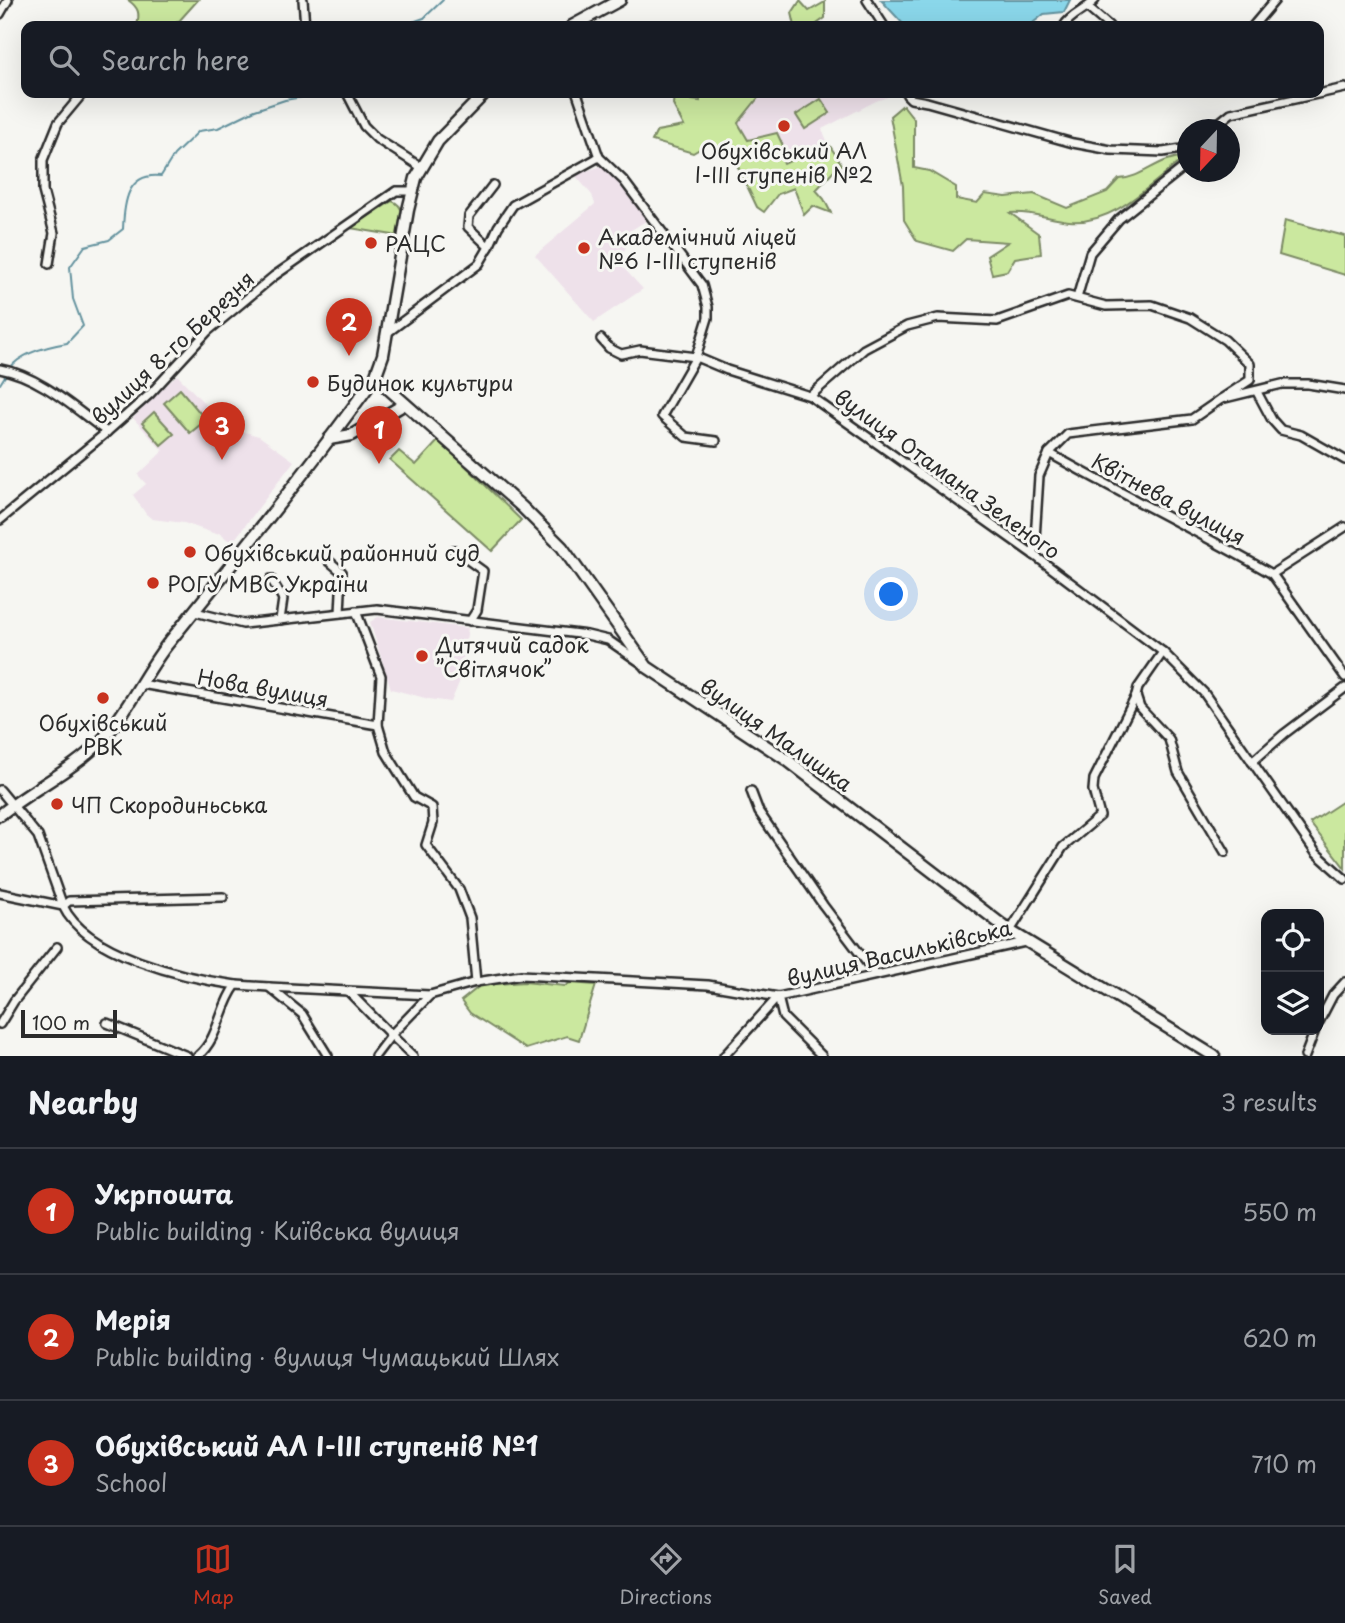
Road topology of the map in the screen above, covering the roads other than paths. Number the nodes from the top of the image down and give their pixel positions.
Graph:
1 (8, 0) edge
2 (303, 0) edge
3 (620, 0) edge
4 (867, 0) edge
5 (1095, 0) edge
6 (1275, 0) edge
7 (1088, 8) junction
8 (0, 14) edge
9 (305, 21) edge
10 (581, 21) edge
11 (881, 21) edge
12 (1067, 21) edge
13 (1104, 21) edge
14 (1257, 21) edge
15 (1345, 88) edge
16 (1324, 93) edge
17 (79, 98) edge
18 (349, 98) edge
19 (480, 98) edge
20 (579, 98) edge
21 (909, 98) edge
22 (1299, 98) edge
23 (1224, 119) edge
24 (1177, 150) edge
25 (599, 157) junction
26 (421, 167) junction
27 (1177, 173) edge
28 (493, 185) dead end
29 (411, 191) junction
30 (489, 247) junction
31 (49, 264) dead end
32 (1077, 298) junction
33 (387, 333) junction
34 (601, 339) dead end
35 (696, 357) junction
36 (2, 370) edge
37 (376, 377) junction
38 (1345, 390) edge
39 (1257, 392) junction
40 (810, 396) junction
41 (1221, 399) junction
42 (405, 404) junction
43 (107, 432) junction
44 (329, 439) junction
45 (716, 441) dead end
46 (1049, 453) junction
47 (1345, 460) edge
48 (0, 520) edge
49 (1345, 527) edge
50 (454, 550) dead end
51 (1034, 555) junction
52 (329, 561) dead end
53 (1272, 574) junction
54 (271, 579) dead end
55 (356, 611) junction
56 (195, 612) junction
57 (340, 613) junction
58 (280, 620) junction
59 (470, 621) junction
60 (1163, 652) junction
61 (647, 667) junction
62 (1345, 677) edge
63 (141, 684) junction
64 (1345, 688) edge
65 (1136, 696) junction
66 (378, 725) junction
67 (1252, 762) junction
68 (0, 790) edge
69 (751, 791) dead end
70 (12, 805) junction
71 (0, 815) edge
72 (1225, 852) dead end
73 (1345, 879) edge
74 (0, 893) edge
75 (223, 897) dead end
76 (62, 905) junction
77 (1010, 931) junction
78 (1027, 941) junction
79 (57, 947) dead end
80 (876, 975) junction
81 (476, 982) junction
82 (1345, 982) edge
83 (236, 985) junction
84 (269, 986) junction
85 (348, 991) junction
86 (430, 995) junction
87 (778, 997) junction
88 (1324, 1013) edge
89 (107, 1023) dead end
90 (0, 1024) edge
91 (391, 1035) junction
92 (1313, 1035) edge
93 (187, 1056) edge
94 (198, 1056) edge
95 (328, 1056) edge
96 (375, 1056) edge
97 (413, 1056) edge
98 (724, 1056) edge
99 (822, 1056) edge
100 (1214, 1056) edge
101 (1305, 1056) edge

1 - 8 street
2 - 9 street
3 - 10 main road
4 - 11 street
5 - 7 street
6 - 14 street
7 - 12 street
7 - 13 street
15 - 16 street
17 - 31 street
18 - 26 street
19 - 26 main road
20 - 25 street
21 - 24 street
22 - 23 street
25 - 30 street
25 - 35 street
26 - 29 main road
27 - 32 street
28 - 30 street
29 - 33 main road
29 - 43 street, вулиця 8-го Березня
30 - 33 street
32 - 40 street
32 - 41 street
33 - 37 main road
34 - 35 street, вулиця Отамана Зеленого
35 - 40 street, вулиця Отамана Зеленого
35 - 45 street
36 - 43 street
37 - 42 main road, вулиця Малишка
37 - 44 main road
38 - 39 street
39 - 41 street
39 - 47 street
40 - 51 street, вулиця Отамана Зеленого
41 - 46 street
42 - 44 main road
42 - 61 main road, вулиця Малишка
43 - 48 street, вулиця 8-го Березня
44 - 56 main road
46 - 51 street
46 - 53 street, Квітнева вулиця
49 - 53 street
50 - 59 street
51 - 60 street, вулиця Отамана Зеленого
52 - 57 street
53 - 62 street, Квітнева вулиця
54 - 58 street
55 - 57 street
55 - 59 street
55 - 66 street
56 - 58 street
56 - 63 main road
57 - 58 street
59 - 61 street
60 - 65 street
60 - 67 street, вулиця Отамана Зеленого
61 - 77 main road, вулиця Малишка
63 - 66 street, Нова вулиця
63 - 70 main road
64 - 67 street
65 - 72 street
65 - 77 street
66 - 81 street
67 - 73 street, вулиця Отамана Зеленого
68 - 70 street
69 - 80 street
70 - 71 main road
70 - 76 street
74 - 76 street
75 - 76 street
76 - 83 street
77 - 78 main road, вулиця Малишка
78 - 80 street, вулиця Васильківська
78 - 100 main road, вулиця Малишка
79 - 90 street
80 - 87 street, вулиця Васильківська
81 - 86 street, вулиця Васильківська
81 - 87 street, вулиця Васильківська
82 - 88 street
83 - 84 street
83 - 94 street
84 - 85 street
84 - 95 street
85 - 86 street
85 - 91 street
86 - 91 street
87 - 98 street, вулиця Васильківська
87 - 99 street, вулиця Васильківська
89 - 93 street
91 - 96 street
91 - 97 street
92 - 101 street

